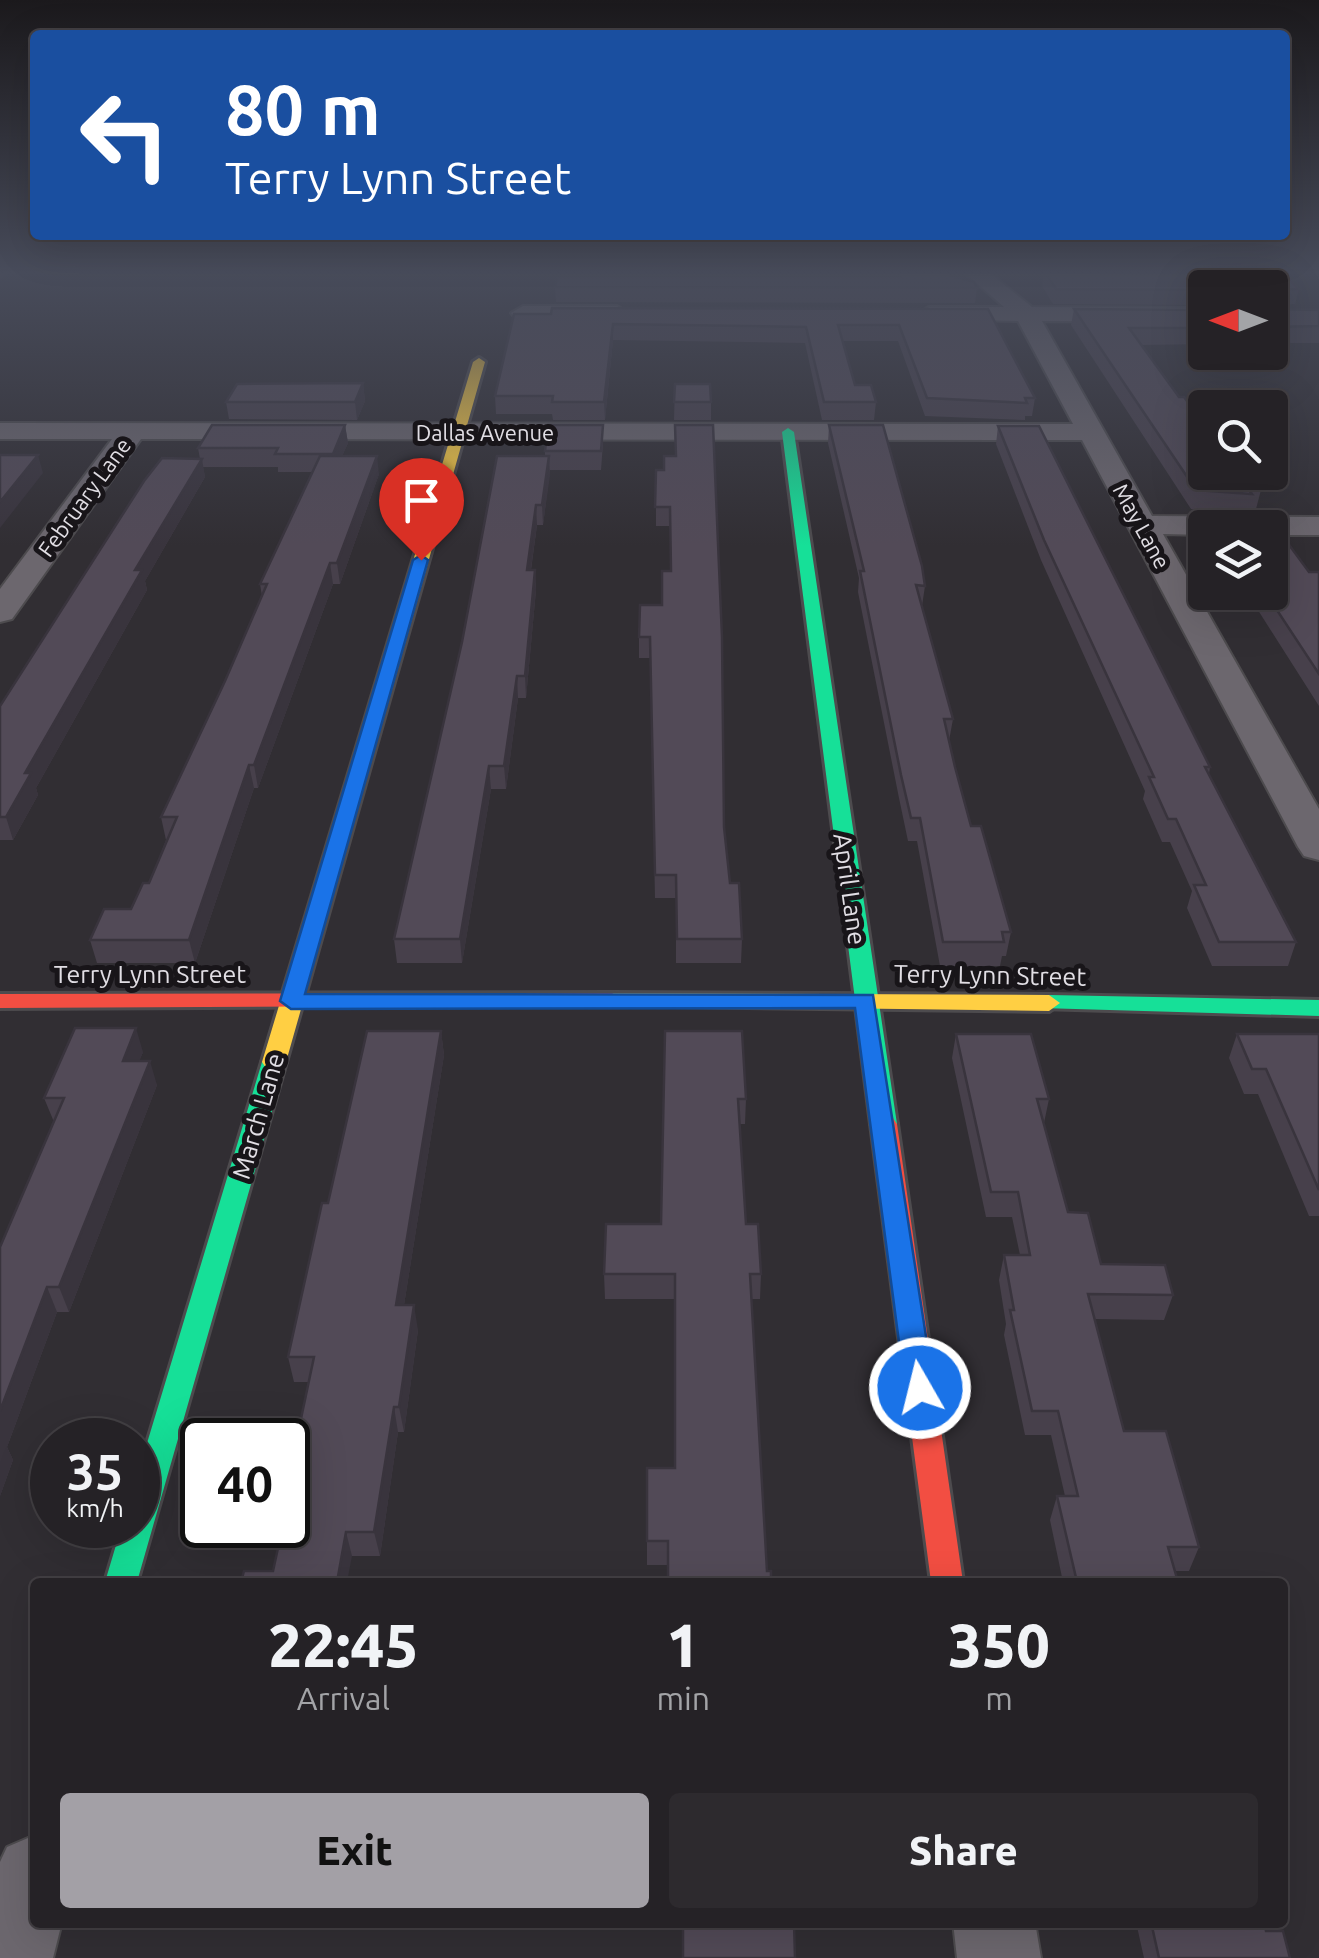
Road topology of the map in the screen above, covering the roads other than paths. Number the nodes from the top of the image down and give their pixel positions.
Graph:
1 (479, 363) edge
2 (1053, 363) edge
3 (0, 432) edge
4 (132, 432) junction
5 (458, 432) junction
6 (788, 432) junction
7 (1090, 432) junction
8 (1142, 525) junction
9 (1319, 526) edge
10 (0, 612) edge
11 (1319, 848) edge
12 (865, 1000) junction
13 (0, 1001) edge
14 (291, 1001) junction
15 (1319, 1008) edge
16 (122, 1578) edge
17 (945, 1578) edge
18 (30, 1892) edge
19 (995, 1928) edge
20 (10, 1958) edge
21 (999, 1958) edge

1 - 5 street, March Lane
2 - 7 street, May Lane
3 - 4 street, Dallas Avenue
4 - 5 street, Dallas Avenue
4 - 10 street, February Lane
5 - 6 street, Dallas Avenue
5 - 14 street, March Lane
6 - 7 street, Dallas Avenue
6 - 12 street, April Lane
7 - 8 street, May Lane
8 - 9 street
8 - 11 street, May Lane
12 - 14 street, Terry Lynn Street
12 - 15 street, Terry Lynn Street
12 - 17 street, April Lane
13 - 14 street, Terry Lynn Street
14 - 16 street, March Lane
18 - 20 street
19 - 21 street

